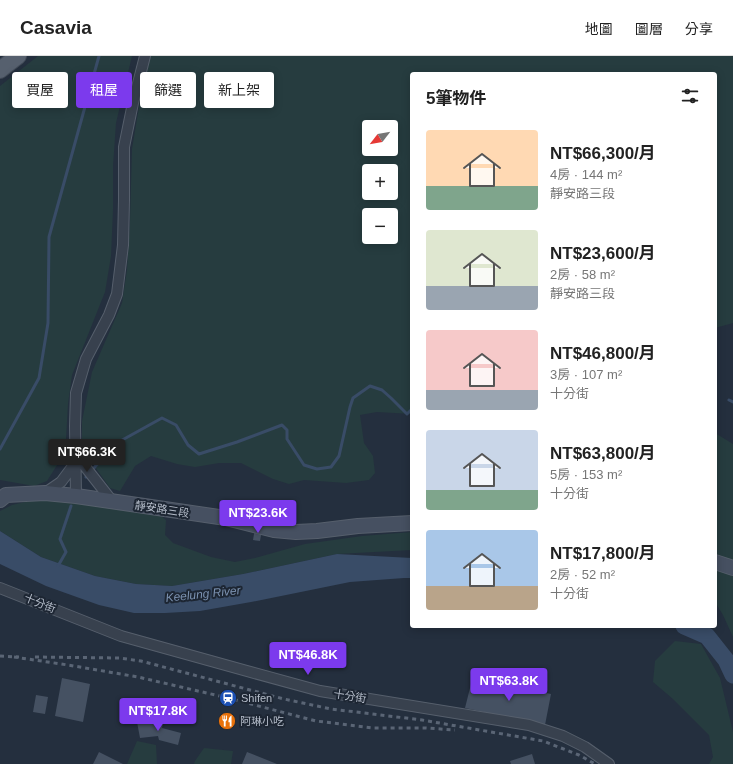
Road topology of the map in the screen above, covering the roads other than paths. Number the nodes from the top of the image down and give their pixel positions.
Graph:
1 (18, 56) edge
2 (146, 56) edge
3 (0, 70) edge
4 (76, 451) junction
5 (76, 462) junction
6 (45, 493) junction
7 (76, 496) junction
8 (2, 497) edge
9 (112, 501) junction
10 (410, 523) edge
11 (717, 563) edge
12 (733, 568) edge
13 (0, 588) edge
14 (609, 764) edge

1 - 3 main road
2 - 4 street
4 - 5 street
4 - 9 street
5 - 6 street
5 - 7 street
6 - 7 main road, 靜安路三段
6 - 8 main road, 靜安路三段
7 - 9 main road, 靜安路三段
9 - 10 main road, 靜安路三段
11 - 12 main road
13 - 14 street, 十分街

